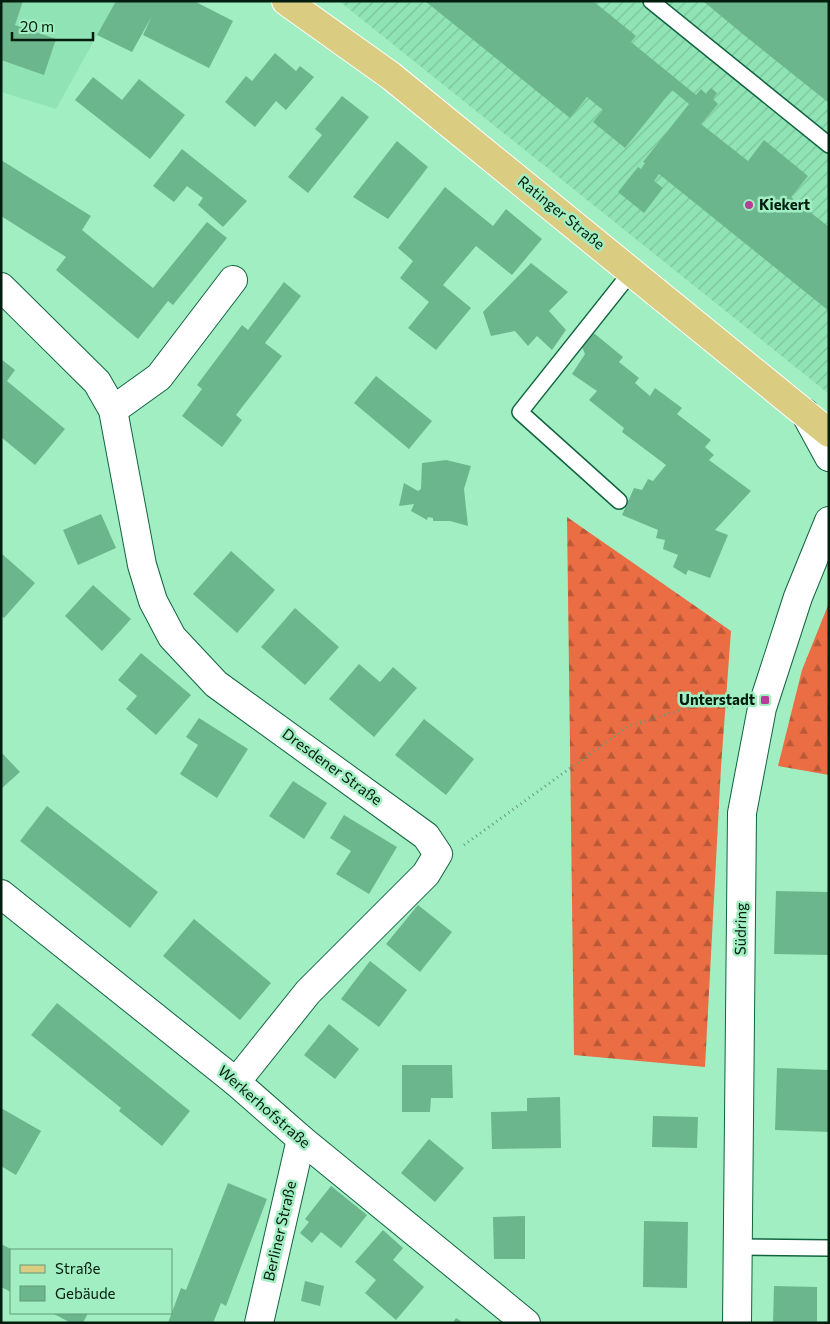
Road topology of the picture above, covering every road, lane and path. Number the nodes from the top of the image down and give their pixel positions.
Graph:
1 (286, 1) edge
2 (650, 1) edge
3 (829, 144) edge
4 (632, 272) junction
5 (233, 280) dead end
6 (1, 287) edge
7 (113, 410) junction
8 (805, 413) junction
9 (829, 433) edge
10 (829, 457) edge
11 (619, 501) dead end
12 (829, 521) edge
13 (824, 544) edge
14 (762, 708) junction
15 (438, 854) junction
16 (1, 894) edge
17 (236, 1082) junction
18 (301, 1139) junction
19 (738, 1247) junction
20 (829, 1248) edge
21 (259, 1323) edge
22 (526, 1323) edge
23 (737, 1323) edge

1 - 4 main road, Ratinger Straße
2 - 3 lane
4 - 8 main road, Ratinger Straße
4 - 11 lane
5 - 7 street
6 - 7 street, Dresdener Straße
7 - 15 street, Dresdener Straße
8 - 9 main road, Ratinger Straße
8 - 10 street
12 - 13 street, Südring
13 - 14 street, Südring
14 - 15 path
14 - 19 street, Südring
15 - 17 street
16 - 17 street, Werkerhofstraße
17 - 18 street, Werkerhofstraße
18 - 21 street, Berliner Straße
18 - 22 street, Werkerhofstraße
19 - 20 lane
19 - 23 street, Südring

